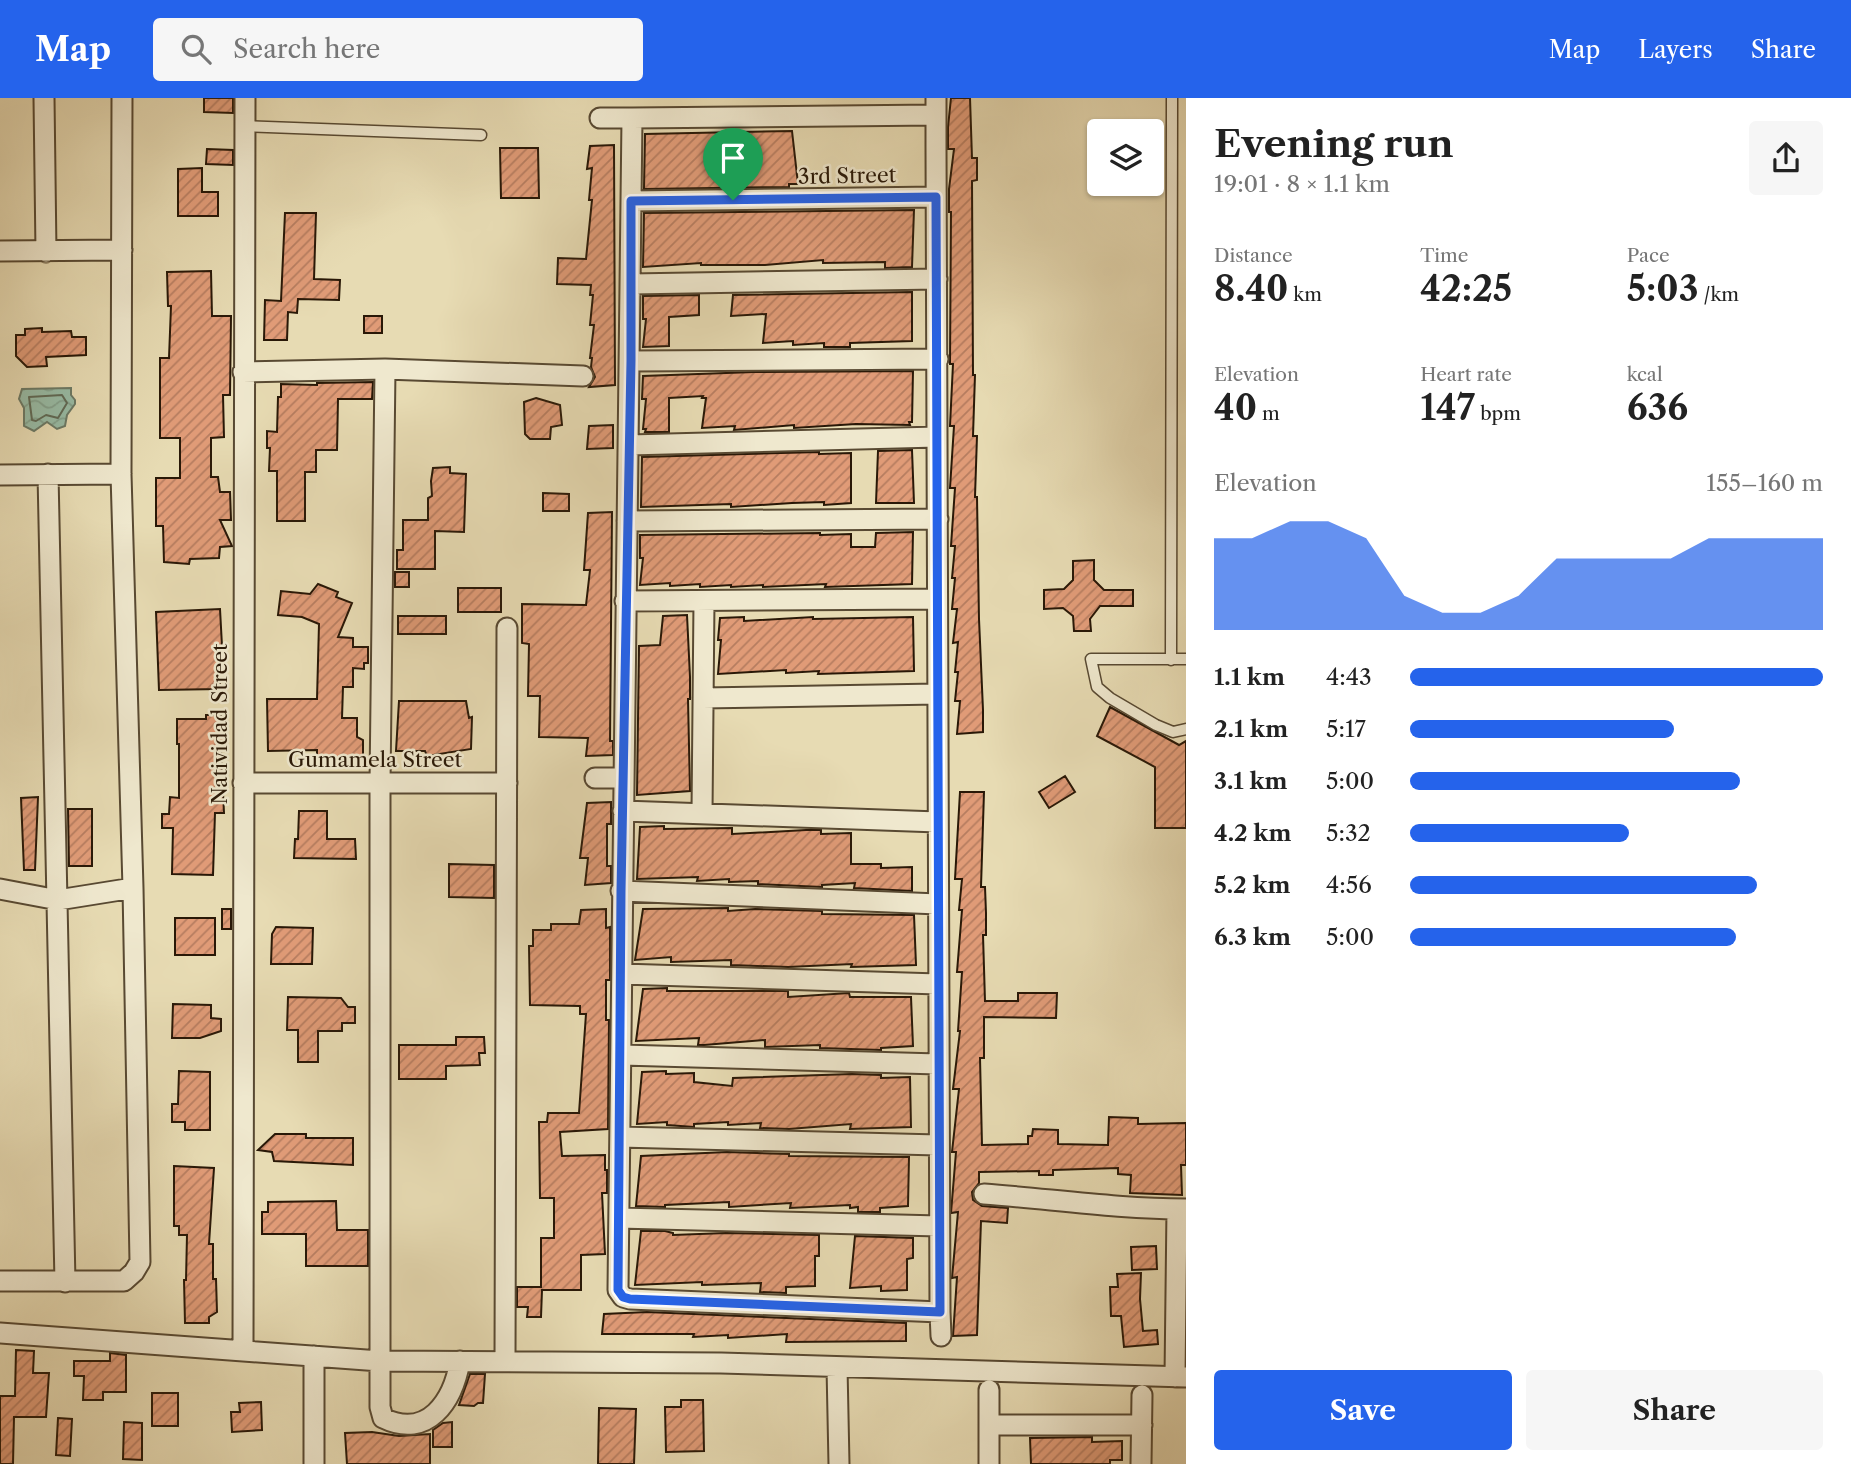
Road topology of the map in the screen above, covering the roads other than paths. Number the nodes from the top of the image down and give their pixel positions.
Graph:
1 (44, 98) edge
2 (122, 98) edge
3 (245, 98) edge
4 (1172, 98) edge
5 (936, 107) edge
6 (600, 118) dead end
7 (632, 118) junction
8 (243, 127) junction
9 (481, 135) dead end
10 (936, 197) junction
11 (631, 201) junction
12 (122, 250) junction
13 (0, 251) edge
14 (46, 252) junction
15 (937, 279) junction
16 (631, 284) junction
17 (938, 359) junction
18 (631, 361) junction
19 (385, 369) junction
20 (243, 372) junction
21 (583, 376) dead end
22 (937, 438) junction
23 (629, 445) junction
24 (48, 474) junction
25 (121, 474) junction
26 (0, 475) edge
27 (938, 520) junction
28 (627, 521) junction
29 (937, 599) junction
30 (625, 601) junction
31 (704, 601) junction
32 (507, 628) dead end
33 (1186, 659) edge
34 (1171, 660) junction
35 (937, 694) junction
36 (703, 698) junction
37 (1186, 729) edge
38 (595, 778) dead end
39 (623, 778) junction
40 (243, 783) junction
41 (380, 783) junction
42 (507, 783) junction
43 (623, 811) junction
44 (702, 813) junction
45 (938, 822) junction
46 (134, 888) junction
47 (0, 889) edge
48 (621, 891) junction
49 (58, 900) junction
50 (938, 904) junction
51 (622, 974) junction
52 (938, 985) junction
53 (622, 1055) junction
54 (939, 1064) junction
55 (620, 1137) junction
56 (939, 1145) junction
57 (984, 1194) dead end
58 (1181, 1209) edge
59 (619, 1218) junction
60 (939, 1226) junction
61 (0, 1281) edge
62 (65, 1282) junction
63 (940, 1312) junction
64 (0, 1333) edge
65 (941, 1336) dead end
66 (243, 1349) junction
67 (314, 1356) junction
68 (505, 1360) junction
69 (380, 1361) junction
70 (460, 1361) junction
71 (837, 1367) junction
72 (1181, 1377) edge
73 (989, 1390) dead end
74 (1142, 1395) dead end
75 (989, 1424) junction
76 (1142, 1425) junction
77 (314, 1464) edge
78 (839, 1464) edge
79 (989, 1464) edge
80 (1141, 1464) edge

1 - 14 street
2 - 12 street
3 - 8 street, Natividad Street
4 - 34 lane
5 - 7 street
5 - 10 street
6 - 7 street
7 - 11 street
8 - 9 lane
8 - 20 street, Natividad Street
10 - 11 street, 3rd Street
10 - 15 street
11 - 16 street
12 - 14 street
12 - 25 street
13 - 14 street
15 - 16 street
15 - 17 street
16 - 18 street
17 - 18 street
17 - 22 street
18 - 23 street
19 - 20 street
19 - 21 street
19 - 41 street
20 - 40 street, Natividad Street
22 - 23 street
22 - 27 street
23 - 28 street
24 - 25 street
24 - 26 street
24 - 49 street
25 - 46 street
27 - 28 street
27 - 29 street
28 - 30 street
29 - 31 street
29 - 35 street
30 - 31 street
30 - 39 street
31 - 36 street
32 - 42 street
33 - 34 lane
34 - 37 lane
35 - 36 street
35 - 45 street
36 - 44 street
38 - 39 street
39 - 43 street
40 - 41 street, Gumamela Street
40 - 66 street, Natividad Street
41 - 42 street, Gumamela Street
41 - 69 street
42 - 68 street
43 - 44 street
43 - 48 street
44 - 45 street
45 - 50 street
46 - 49 street
46 - 62 street
47 - 49 street
48 - 50 street
48 - 51 street
49 - 62 street
50 - 52 street
51 - 52 street
51 - 53 street
52 - 54 street
53 - 54 street
53 - 55 street
54 - 56 street
55 - 56 street
55 - 59 street
56 - 60 street
57 - 58 street
58 - 72 street
59 - 60 street
59 - 63 street
60 - 63 street
61 - 62 street
63 - 65 street
64 - 66 street
66 - 67 street
67 - 69 street
67 - 77 street
68 - 70 street
68 - 71 street
69 - 70 street
69 - 70 street
71 - 72 street
71 - 78 street
73 - 75 street
74 - 76 street
75 - 76 street
75 - 79 street
76 - 80 street

